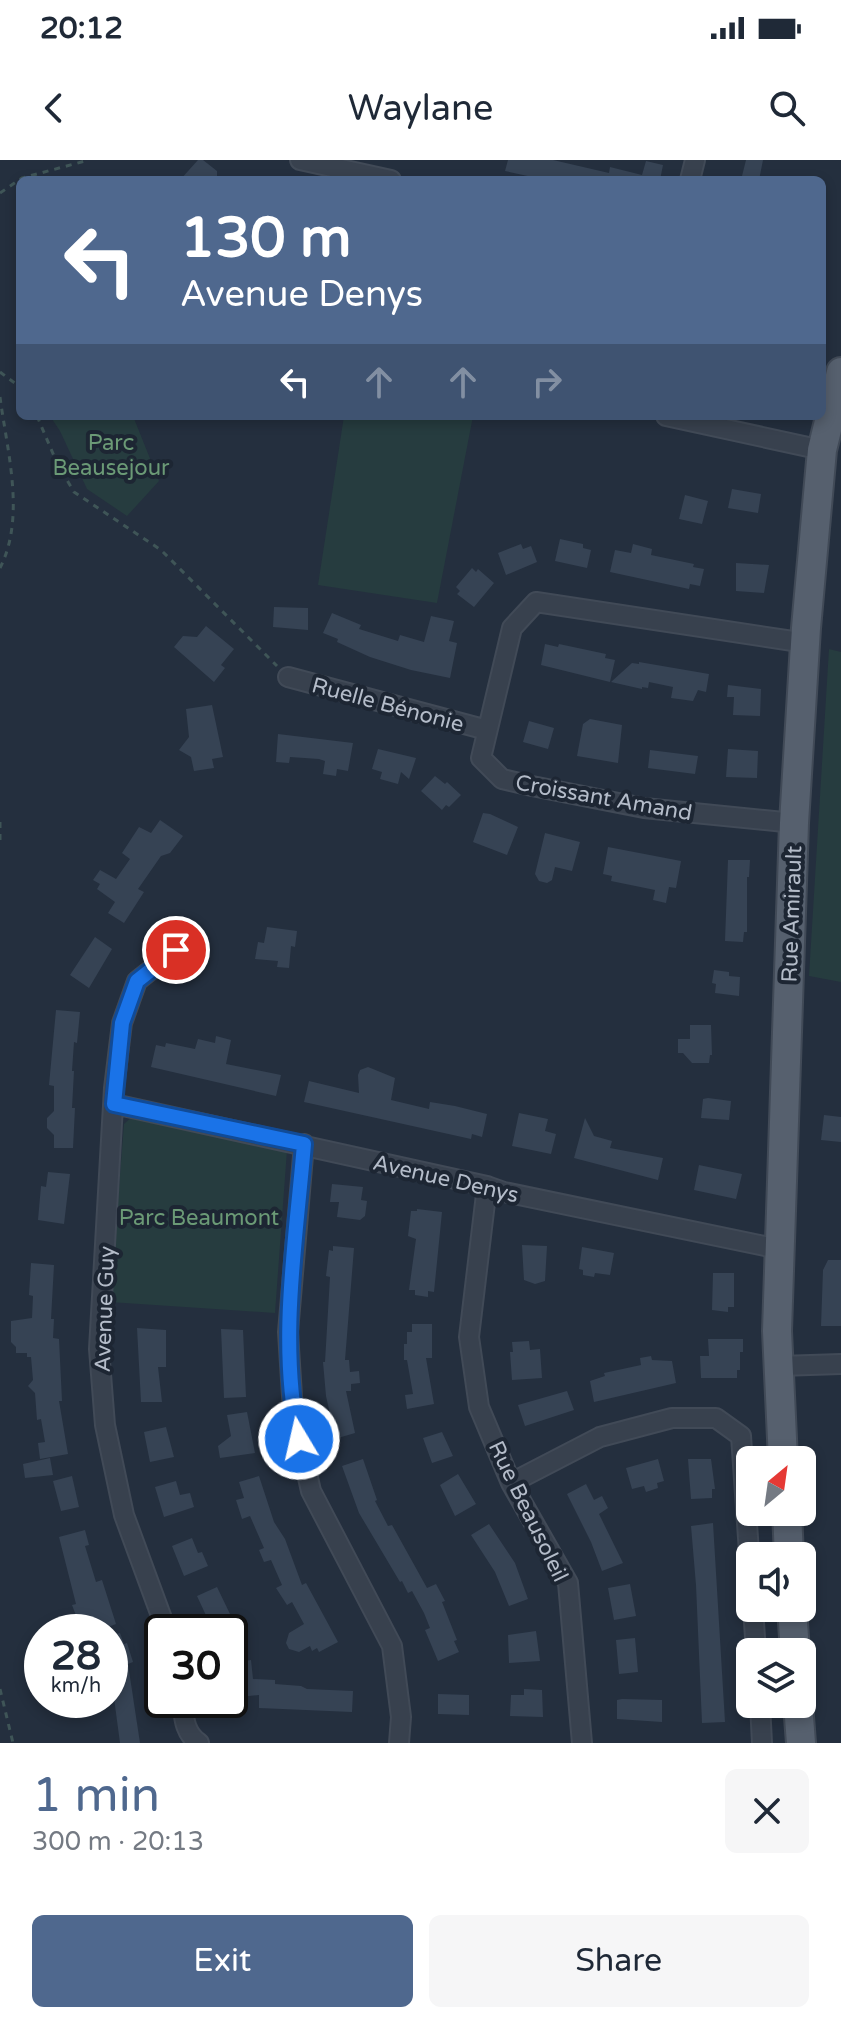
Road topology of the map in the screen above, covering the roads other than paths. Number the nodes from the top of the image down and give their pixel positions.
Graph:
1 (300, 160) edge
2 (373, 176) edge
3 (841, 372) edge
4 (684, 420) edge
5 (822, 450) junction
6 (806, 643) junction
7 (288, 677) road end
8 (487, 730) junction
9 (794, 823) junction
10 (176, 950) dead end
11 (114, 1104) junction
12 (304, 1144) junction
13 (487, 1186) junction
14 (779, 1249) junction
15 (841, 1364) edge
16 (780, 1366) junction
17 (783, 1446) edge
18 (511, 1483) junction
19 (748, 1542) edge
20 (160, 1614) edge
21 (184, 1718) edge
22 (761, 1718) edge
23 (799, 1718) edge
24 (199, 1743) edge
25 (399, 1743) edge
26 (582, 1743) edge
27 (762, 1743) edge
28 (801, 1743) edge

1 - 2 street
3 - 5 main road, Rue Amirault
4 - 5 street
5 - 6 main road, Rue Amirault
6 - 8 street, Croissant Amand
6 - 9 main road, Rue Amirault
7 - 8 street, Ruelle Bénonie
8 - 9 street, Croissant Amand
9 - 14 main road, Rue Amirault
10 - 11 street, Avenue Guy
11 - 12 street, Avenue Denys
11 - 20 street, Avenue Guy
12 - 13 street, Avenue Denys
12 - 25 street
13 - 14 street, Avenue Denys
13 - 18 street, Rue Beausoleil
14 - 16 main road, Rue Amirault
15 - 16 street
16 - 17 main road, Rue Amirault
18 - 19 street
18 - 26 street, Rue Beausoleil
21 - 24 street
22 - 27 street
23 - 28 main road

